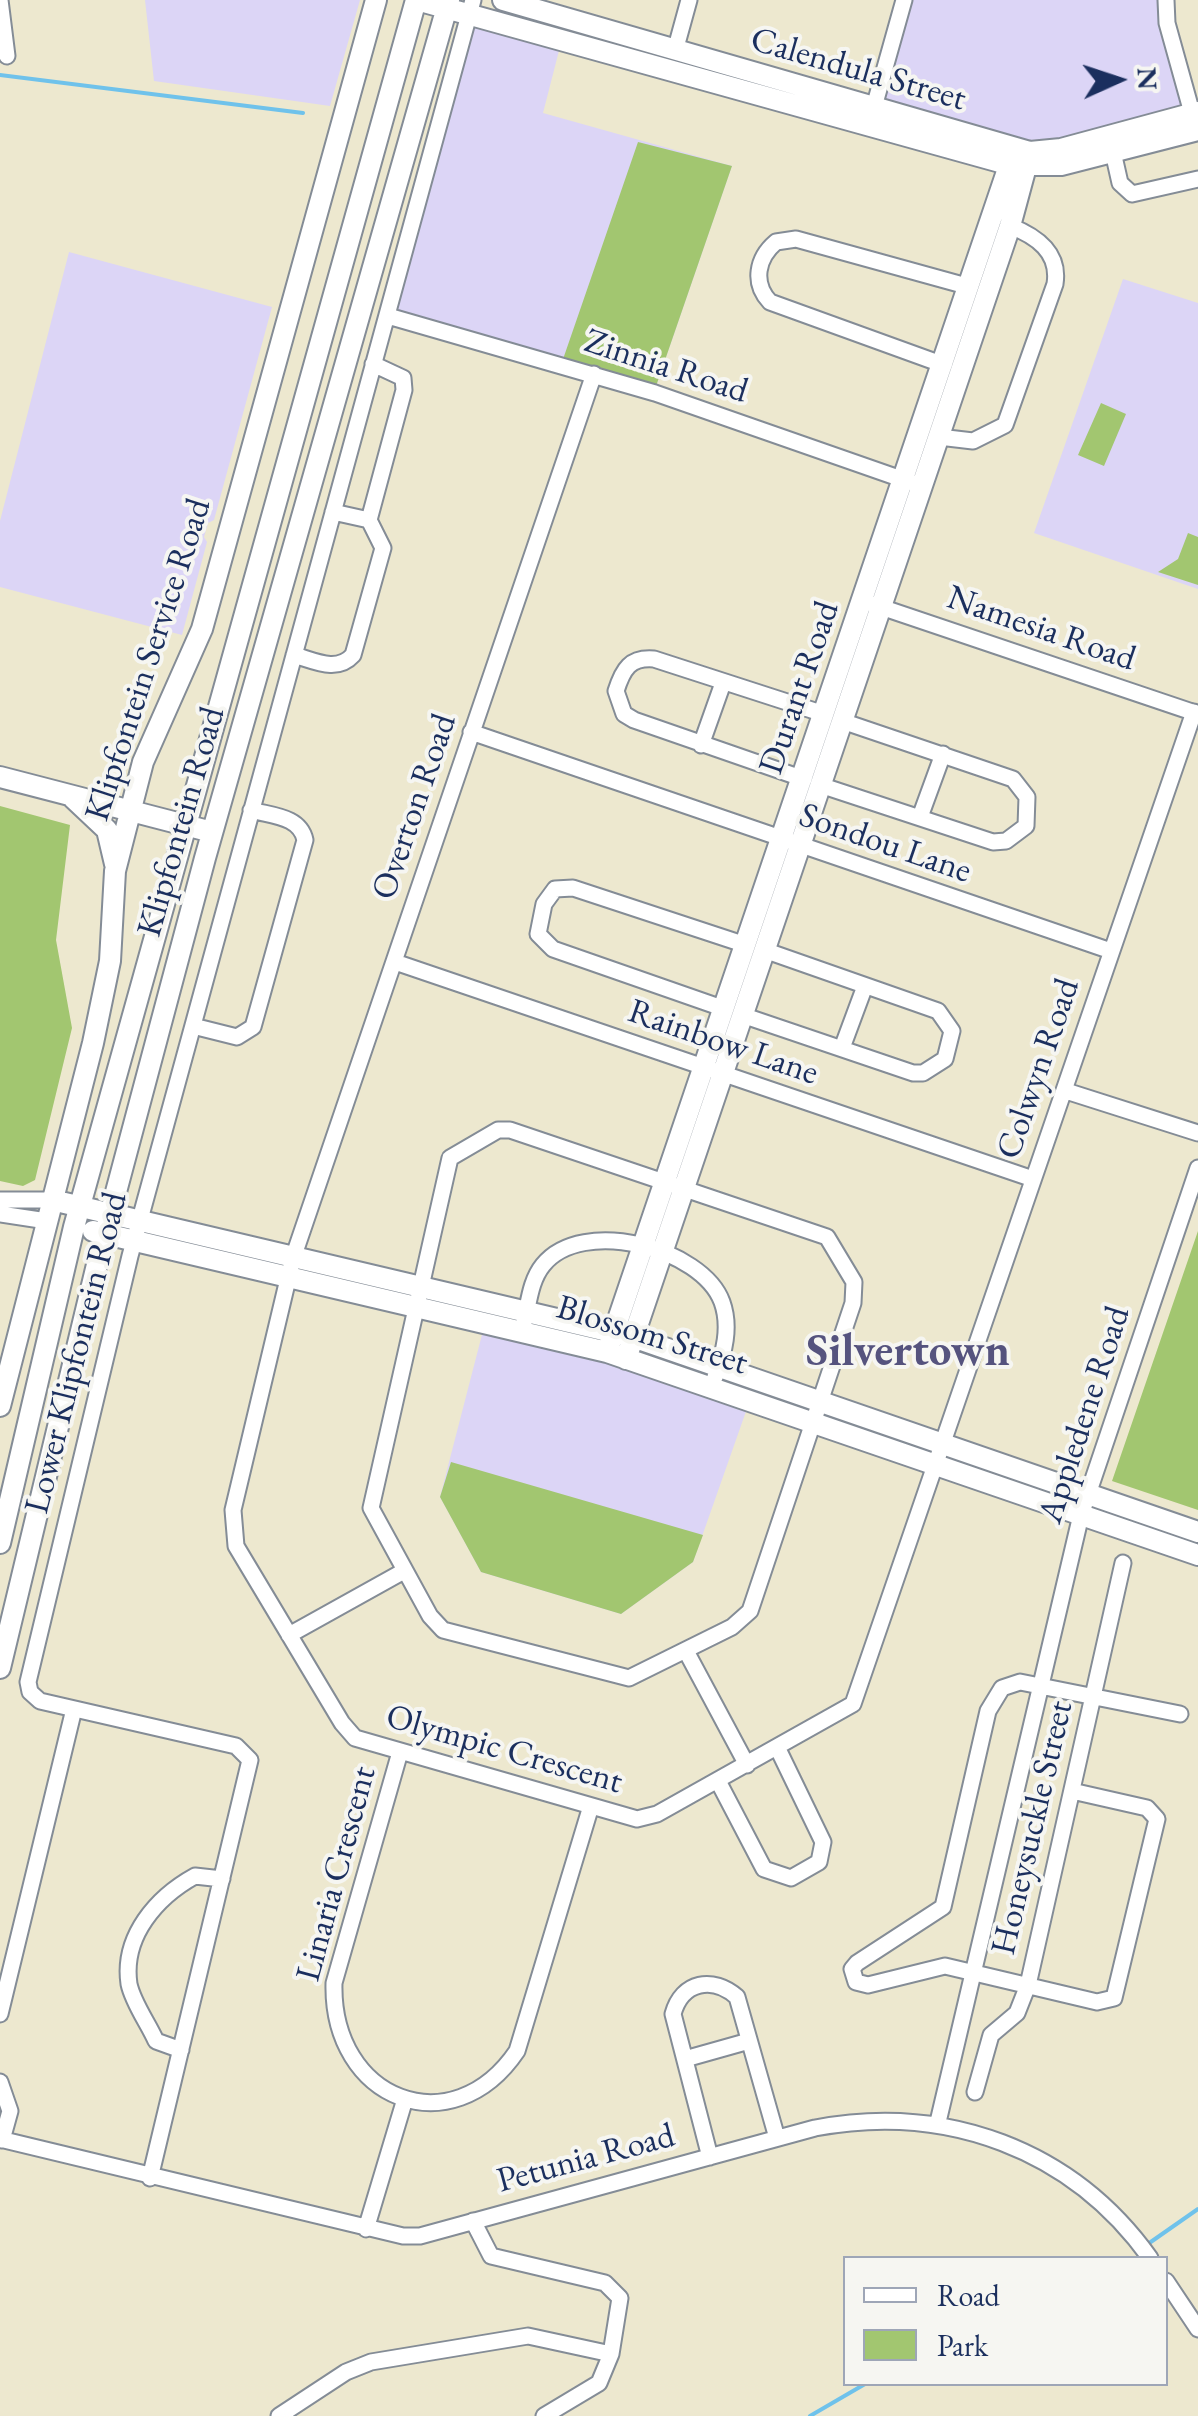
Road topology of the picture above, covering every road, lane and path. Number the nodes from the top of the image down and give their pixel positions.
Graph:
1 (0, 0) edge
2 (376, 0) edge
3 (416, 0) edge
4 (503, 0) edge
5 (690, 0) edge
6 (904, 0) edge
7 (1166, 0) edge
8 (448, 4) edge
9 (471, 7) edge
10 (675, 51) junction
11 (6, 56) dead end
12 (743, 80) junction
13 (874, 107) junction
14 (1196, 119) edge
15 (1113, 152) junction
16 (1021, 158) junction
17 (1198, 179) edge
18 (1010, 226) junction
19 (970, 287) junction
20 (388, 316) junction
21 (966, 329) junction
22 (374, 364) junction
23 (944, 365) junction
24 (594, 374) junction
25 (938, 437) junction
26 (913, 483) junction
27 (333, 512) junction
28 (369, 520) junction
29 (872, 604) junction
30 (294, 655) junction
31 (723, 682) junction
32 (1196, 713) edge
33 (833, 717) junction
34 (471, 732) junction
35 (701, 745) junction
36 (943, 754) junction
37 (0, 777) edge
38 (812, 782) junction
39 (68, 794) junction
40 (130, 810) junction
41 (251, 810) junction
42 (920, 817) junction
43 (184, 825) junction
44 (212, 832) junction
45 (790, 844) junction
46 (116, 871) junction
47 (755, 948) junction
48 (1110, 952) junction
49 (394, 962) junction
50 (865, 986) junction
51 (733, 1012) junction
52 (193, 1026) junction
53 (842, 1048) junction
54 (713, 1072) junction
55 (1066, 1091) junction
56 (1198, 1134) edge
57 (1198, 1168) edge
58 (1033, 1179) junction
59 (674, 1186) junction
60 (0, 1200) edge
61 (50, 1210) junction
62 (0, 1214) edge
63 (77, 1217) junction
64 (107, 1225) junction
65 (138, 1232) junction
66 (653, 1251) junction
67 (290, 1268) junction
68 (418, 1298) junction
69 (524, 1321) junction
70 (623, 1334) junction
71 (617, 1356) junction
72 (719, 1366) junction
73 (4, 1368) edge
74 (711, 1387) junction
75 (0, 1406) edge
76 (816, 1411) junction
77 (939, 1455) junction
78 (1084, 1505) junction
79 (1198, 1532) edge
80 (0, 1544) edge
81 (1198, 1554) edge
82 (1123, 1564) dead end
83 (404, 1571) junction
84 (289, 1634) junction
85 (686, 1650) junction
86 (0, 1668) edge
87 (1042, 1685) junction
88 (1094, 1696) junction
89 (74, 1709) junction
90 (1180, 1714) dead end
91 (778, 1749) junction
92 (400, 1752) junction
93 (746, 1765) junction
94 (718, 1781) junction
95 (1072, 1791) junction
96 (591, 1806) junction
97 (222, 1880) junction
98 (974, 1972) junction
99 (1028, 1985) junction
100 (0, 2014) edge
101 (749, 2042) junction
102 (182, 2050) junction
103 (685, 2058) junction
104 (0, 2082) edge
105 (976, 2092) dead end
106 (405, 2098) junction
107 (938, 2122) junction
108 (777, 2138) junction
109 (1, 2140) edge
110 (710, 2157) junction
111 (150, 2178) junction
112 (474, 2221) junction
113 (366, 2229) junction
114 (1149, 2256) edge
115 (1168, 2284) edge
116 (1198, 2329) edge
117 (611, 2354) junction
118 (279, 2416) edge
119 (544, 2416) edge

1 - 11 street
2 - 40 street, Klipfontein Service Road
3 - 8 street, Calendula Street
3 - 43 street, Klipfontein Road
4 - 10 street, Calendula Street
5 - 10 street
6 - 13 street
7 - 14 street
8 - 9 street, Calendula Street
8 - 44 street, Klipfontein Road
9 - 12 street, Calendula Street
9 - 20 street, Lower Klipfontein Road
10 - 12 street, Calendula Street
12 - 13 street, Calendula Street
12 - 16 street, Calendula Street
13 - 16 street, Calendula Street
14 - 15 street, Calendula Street
14 - 16 street, Calendula Street
15 - 16 street, Calendula Street
15 - 17 street
16 - 18 street, Durant Road
16 - 19 street, Durant Road
18 - 21 street, Durant Road
18 - 25 street
19 - 21 street, Durant Road
19 - 23 street
20 - 22 street, Lower Klipfontein Road
20 - 24 street, Zinnia Road
21 - 23 street, Durant Road
21 - 25 street, Durant Road
22 - 27 street, Lower Klipfontein Road
22 - 28 street
23 - 26 street, Durant Road
24 - 26 street, Zinnia Road
24 - 34 street, Overton Road
25 - 26 street, Durant Road
26 - 29 street, Durant Road
27 - 28 street
27 - 30 street, Lower Klipfontein Road
28 - 30 street
29 - 32 street, Namesia Road
29 - 33 street, Durant Road
30 - 41 street, Lower Klipfontein Road
31 - 33 street
31 - 35 street
31 - 35 street
32 - 48 street, Colwyn Road
33 - 36 street
33 - 38 street, Durant Road
34 - 45 street, Sondou Lane
34 - 49 street, Overton Road
35 - 38 street
36 - 42 street
36 - 42 street
37 - 39 street
38 - 42 street
38 - 45 street, Durant Road
39 - 40 street
39 - 46 street
40 - 43 street
40 - 46 street, Klipfontein Service Road
41 - 52 street, Lower Klipfontein Road
41 - 52 street
43 - 44 street
43 - 63 street, Klipfontein Road
44 - 64 street, Klipfontein Road
45 - 47 street, Durant Road
45 - 48 street, Sondou Lane
46 - 61 street, Klipfontein Service Road
47 - 50 street
47 - 51 street, Durant Road
47 - 51 street
48 - 55 street, Colwyn Road
49 - 54 street, Rainbow Lane
49 - 67 street, Overton Road
50 - 53 street
50 - 53 street
51 - 53 street
51 - 54 street, Durant Road
52 - 65 street, Lower Klipfontein Road
54 - 58 street, Rainbow Lane
54 - 59 street, Durant Road
55 - 56 street
55 - 58 street, Colwyn Road
57 - 78 street, Appledene Road
58 - 77 street, Colwyn Road
59 - 66 street, Durant Road
59 - 68 street
59 - 76 street
60 - 61 street
61 - 62 street
61 - 63 street, Blossom Street
61 - 73 street, Klipfontein Service Road
63 - 64 street, Blossom Street
63 - 80 street, Klipfontein Road
64 - 65 street, Blossom Street
64 - 86 street, Klipfontein Road
65 - 67 street, Blossom Street
65 - 89 street, Lower Klipfontein Road
66 - 69 street
66 - 70 street, Durant Road
66 - 72 street
67 - 68 street, Blossom Street
67 - 84 street, Olympic Crescent
68 - 69 street, Blossom Street
68 - 83 street
69 - 70 street, Blossom Street
69 - 71 street, Blossom Street
70 - 71 street, Durant Road
70 - 72 street, Blossom Street
71 - 74 street, Blossom Street
72 - 74 street
72 - 76 street, Blossom Street
73 - 75 street, Klipfontein Service Road
74 - 76 street, Blossom Street
76 - 77 street, Blossom Street
76 - 85 street
77 - 78 street, Blossom Street
77 - 91 street, Olympic Crescent
78 - 79 street, Blossom Street
78 - 81 street, Blossom Street
78 - 87 street, Appledene Road
82 - 88 street, Honeysuckle Street
83 - 84 street
83 - 85 street
84 - 92 street, Olympic Crescent
85 - 93 street
87 - 88 street
87 - 98 street, Appledene Road
87 - 98 street
88 - 90 street
88 - 95 street, Honeysuckle Street
89 - 97 street
89 - 100 street
91 - 93 street, Olympic Crescent
91 - 94 street
92 - 96 street, Olympic Crescent
92 - 106 street, Linaria Crescent
93 - 94 street, Olympic Crescent
94 - 96 street, Olympic Crescent
95 - 99 street, Honeysuckle Street
95 - 99 street
96 - 106 street
97 - 102 street
97 - 102 street
98 - 99 street
98 - 107 street, Appledene Road
99 - 105 street, Honeysuckle Street
101 - 103 street
101 - 103 street
101 - 108 street
102 - 111 street
103 - 110 street
104 - 109 street
106 - 113 street
107 - 108 street, Petunia Road
107 - 114 street, Petunia Road
108 - 110 street, Petunia Road
109 - 111 street, Petunia Road
110 - 112 street, Petunia Road
111 - 113 street, Petunia Road
112 - 113 street, Petunia Road
112 - 117 street
115 - 116 street
117 - 118 street
117 - 119 street

